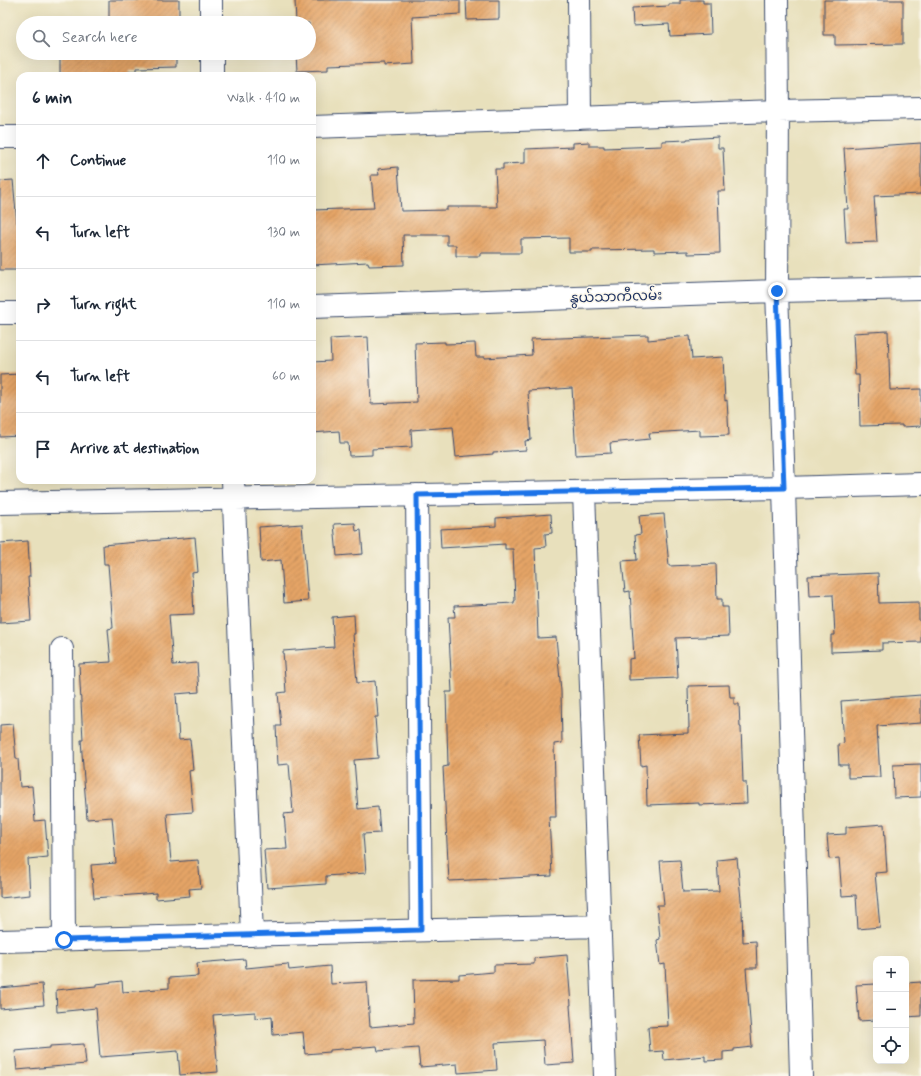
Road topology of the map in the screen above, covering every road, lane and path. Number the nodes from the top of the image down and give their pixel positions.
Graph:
1 (211, 0) edge
2 (579, 0) edge
3 (777, 0) edge
4 (211, 16) edge
5 (212, 60) edge
6 (212, 72) edge
7 (921, 108) edge
8 (778, 111) junction
9 (580, 118) junction
10 (316, 127) edge
11 (0, 137) edge
12 (16, 137) edge
13 (921, 288) edge
14 (777, 291) junction
15 (316, 307) edge
16 (0, 313) edge
17 (16, 313) edge
18 (921, 484) edge
19 (784, 488) junction
20 (234, 489) edge
21 (584, 492) junction
22 (417, 495) junction
23 (0, 503) edge
24 (62, 649) dead end
25 (599, 926) junction
26 (421, 930) junction
27 (252, 935) junction
28 (64, 940) junction
29 (0, 942) edge
30 (605, 1076) edge
31 (801, 1076) edge

1 - 4 street
2 - 9 street
3 - 8 street
5 - 6 street
7 - 8 street
8 - 9 street
8 - 14 street
9 - 10 street
11 - 12 street
13 - 14 street, နွယ်သာကီလမ်း
14 - 15 street, နွယ်သာကီလမ်း
14 - 19 street
16 - 17 street
18 - 19 street
19 - 21 street
19 - 31 street
20 - 22 street
20 - 23 street
20 - 27 street
21 - 22 street
21 - 25 street
22 - 26 street
24 - 28 street
25 - 26 street
25 - 30 street
26 - 27 street
27 - 28 street
28 - 29 street

